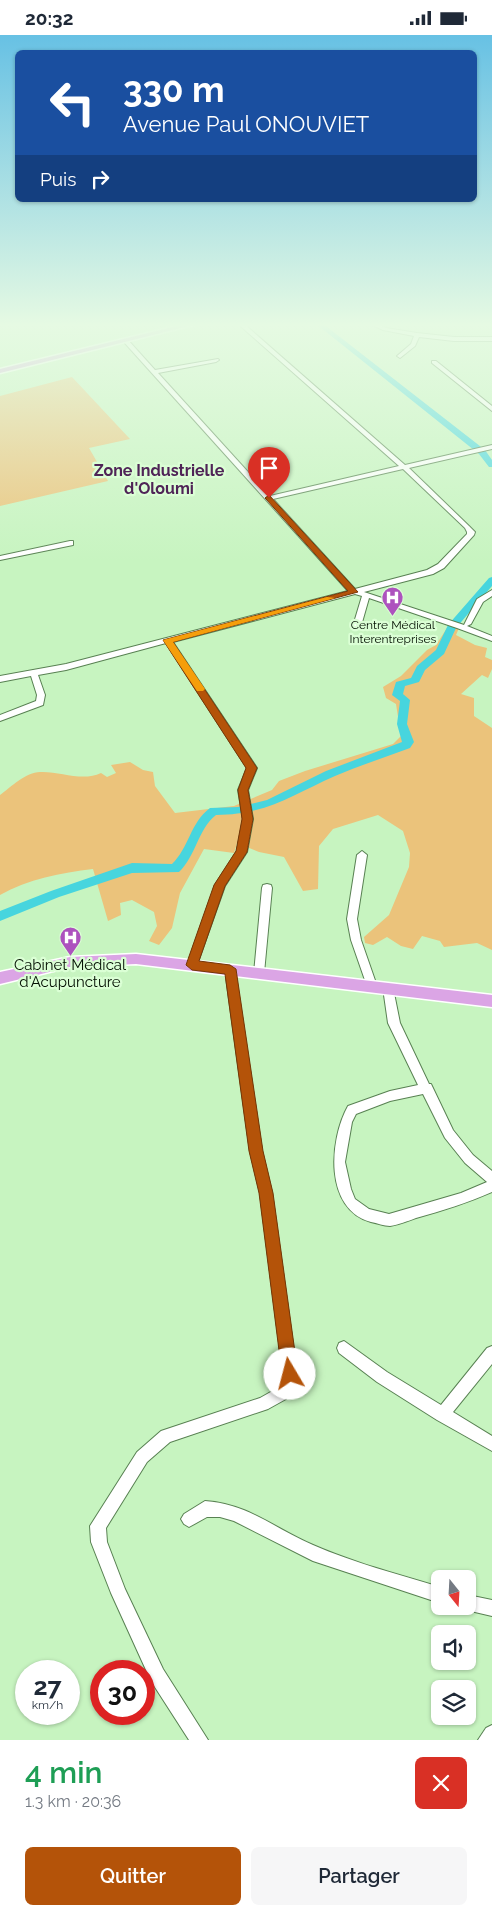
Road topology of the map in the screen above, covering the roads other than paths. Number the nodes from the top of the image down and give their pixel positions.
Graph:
1 (182, 403) edge
2 (330, 403) edge
3 (490, 448) edge
4 (403, 467) junction
5 (269, 498) junction
6 (70, 543) dead end
7 (0, 558) edge
8 (355, 592) junction
9 (492, 592) edge
10 (366, 595) junction
11 (463, 625) junction
12 (357, 626) dead end
13 (492, 639) edge
14 (168, 640) junction
15 (34, 674) junction
16 (0, 679) edge
17 (0, 718) edge
18 (362, 855) dead end
19 (267, 888) dead end
20 (192, 965) junction
21 (230, 969) junction
22 (259, 973) junction
23 (0, 978) edge
24 (372, 986) junction
25 (388, 988) junction
26 (492, 1001) edge
27 (427, 1087) junction
28 (492, 1179) edge
29 (492, 1186) edge
30 (344, 1348) dead end
31 (492, 1353) edge
32 (442, 1415) junction
33 (492, 1444) edge
34 (189, 1519) dead end
35 (431, 1592) edge
36 (476, 1605) edge
37 (492, 1608) edge
38 (492, 1733) edge
39 (199, 1740) edge
40 (487, 1740) edge

1 - 5 street
2 - 4 street
3 - 4 street
4 - 5 street
4 - 8 street
5 - 8 street
6 - 7 street
8 - 10 street
8 - 14 street
9 - 11 street
10 - 11 street
10 - 12 street
11 - 13 street
14 - 15 street
14 - 20 street
15 - 16 street
15 - 17 street
18 - 24 street
19 - 22 street
20 - 21 main road
20 - 23 main road
21 - 22 main road
21 - 39 street
22 - 24 main road
24 - 25 main road
25 - 26 main road
25 - 27 street
27 - 28 street
27 - 29 street
30 - 32 street
31 - 32 street
32 - 33 street
34 - 35 street
36 - 37 street
38 - 40 street

